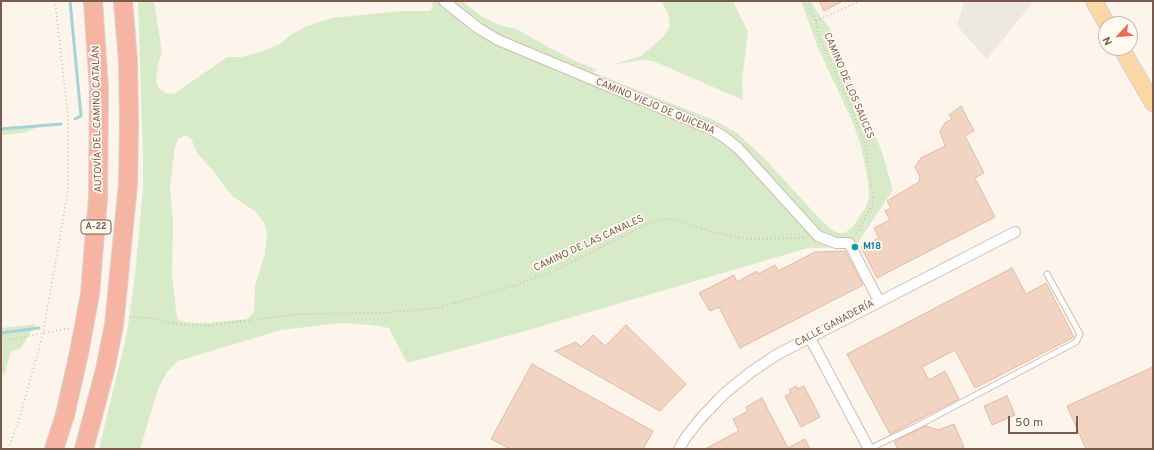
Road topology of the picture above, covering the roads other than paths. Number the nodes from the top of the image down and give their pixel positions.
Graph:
1 (93, 1) edge
2 (123, 1) edge
3 (444, 1) edge
4 (1094, 1) edge
5 (1102, 16) edge
6 (1126, 56) edge
7 (1153, 104) edge
8 (1016, 232) dead end
9 (1046, 274) dead end
10 (879, 301) junction
11 (810, 338) junction
12 (54, 449) edge
13 (84, 449) edge
14 (679, 449) edge
15 (869, 449) edge

1 - 12 highway, AUTOVÍA DEL CAMINO CATALÁN / A-22
2 - 13 highway, A-22
3 - 10 street, CAMINO VIEJO DE QUICENA
4 - 5 main road
6 - 7 main road
8 - 10 street, CALLE GANADERÍA
9 - 15 lane
10 - 11 street, CALLE GANADERÍA
11 - 14 street, CALLE GANADERÍA
11 - 15 street

